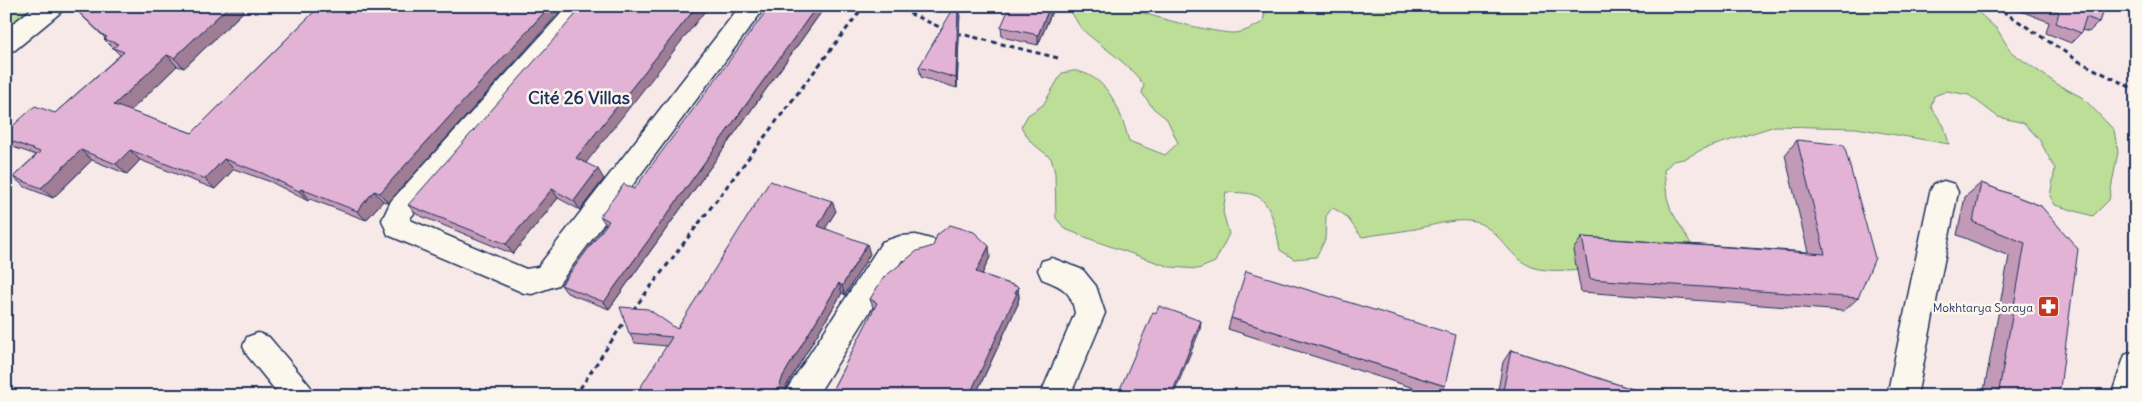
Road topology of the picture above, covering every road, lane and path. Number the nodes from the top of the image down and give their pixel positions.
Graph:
1 (52, 6) edge
2 (583, 6) edge
3 (754, 6) edge
4 (864, 6) edge
5 (893, 6) edge
6 (1995, 6) edge
7 (6, 43) edge
8 (1058, 58) dead end
9 (2136, 90) edge
10 (1944, 192) dead end
11 (924, 248) edge
12 (1052, 270) dead end
13 (258, 346) dead end
14 (2136, 365) edge
15 (299, 396) edge
16 (575, 396) edge
17 (800, 396) edge
18 (1055, 396) edge
19 (1902, 396) edge
20 (2126, 396) edge

1 - 7 street
2 - 3 street
4 - 16 path
5 - 8 path
6 - 9 path
10 - 19 street
11 - 17 street
12 - 18 street
13 - 15 street
14 - 20 street

